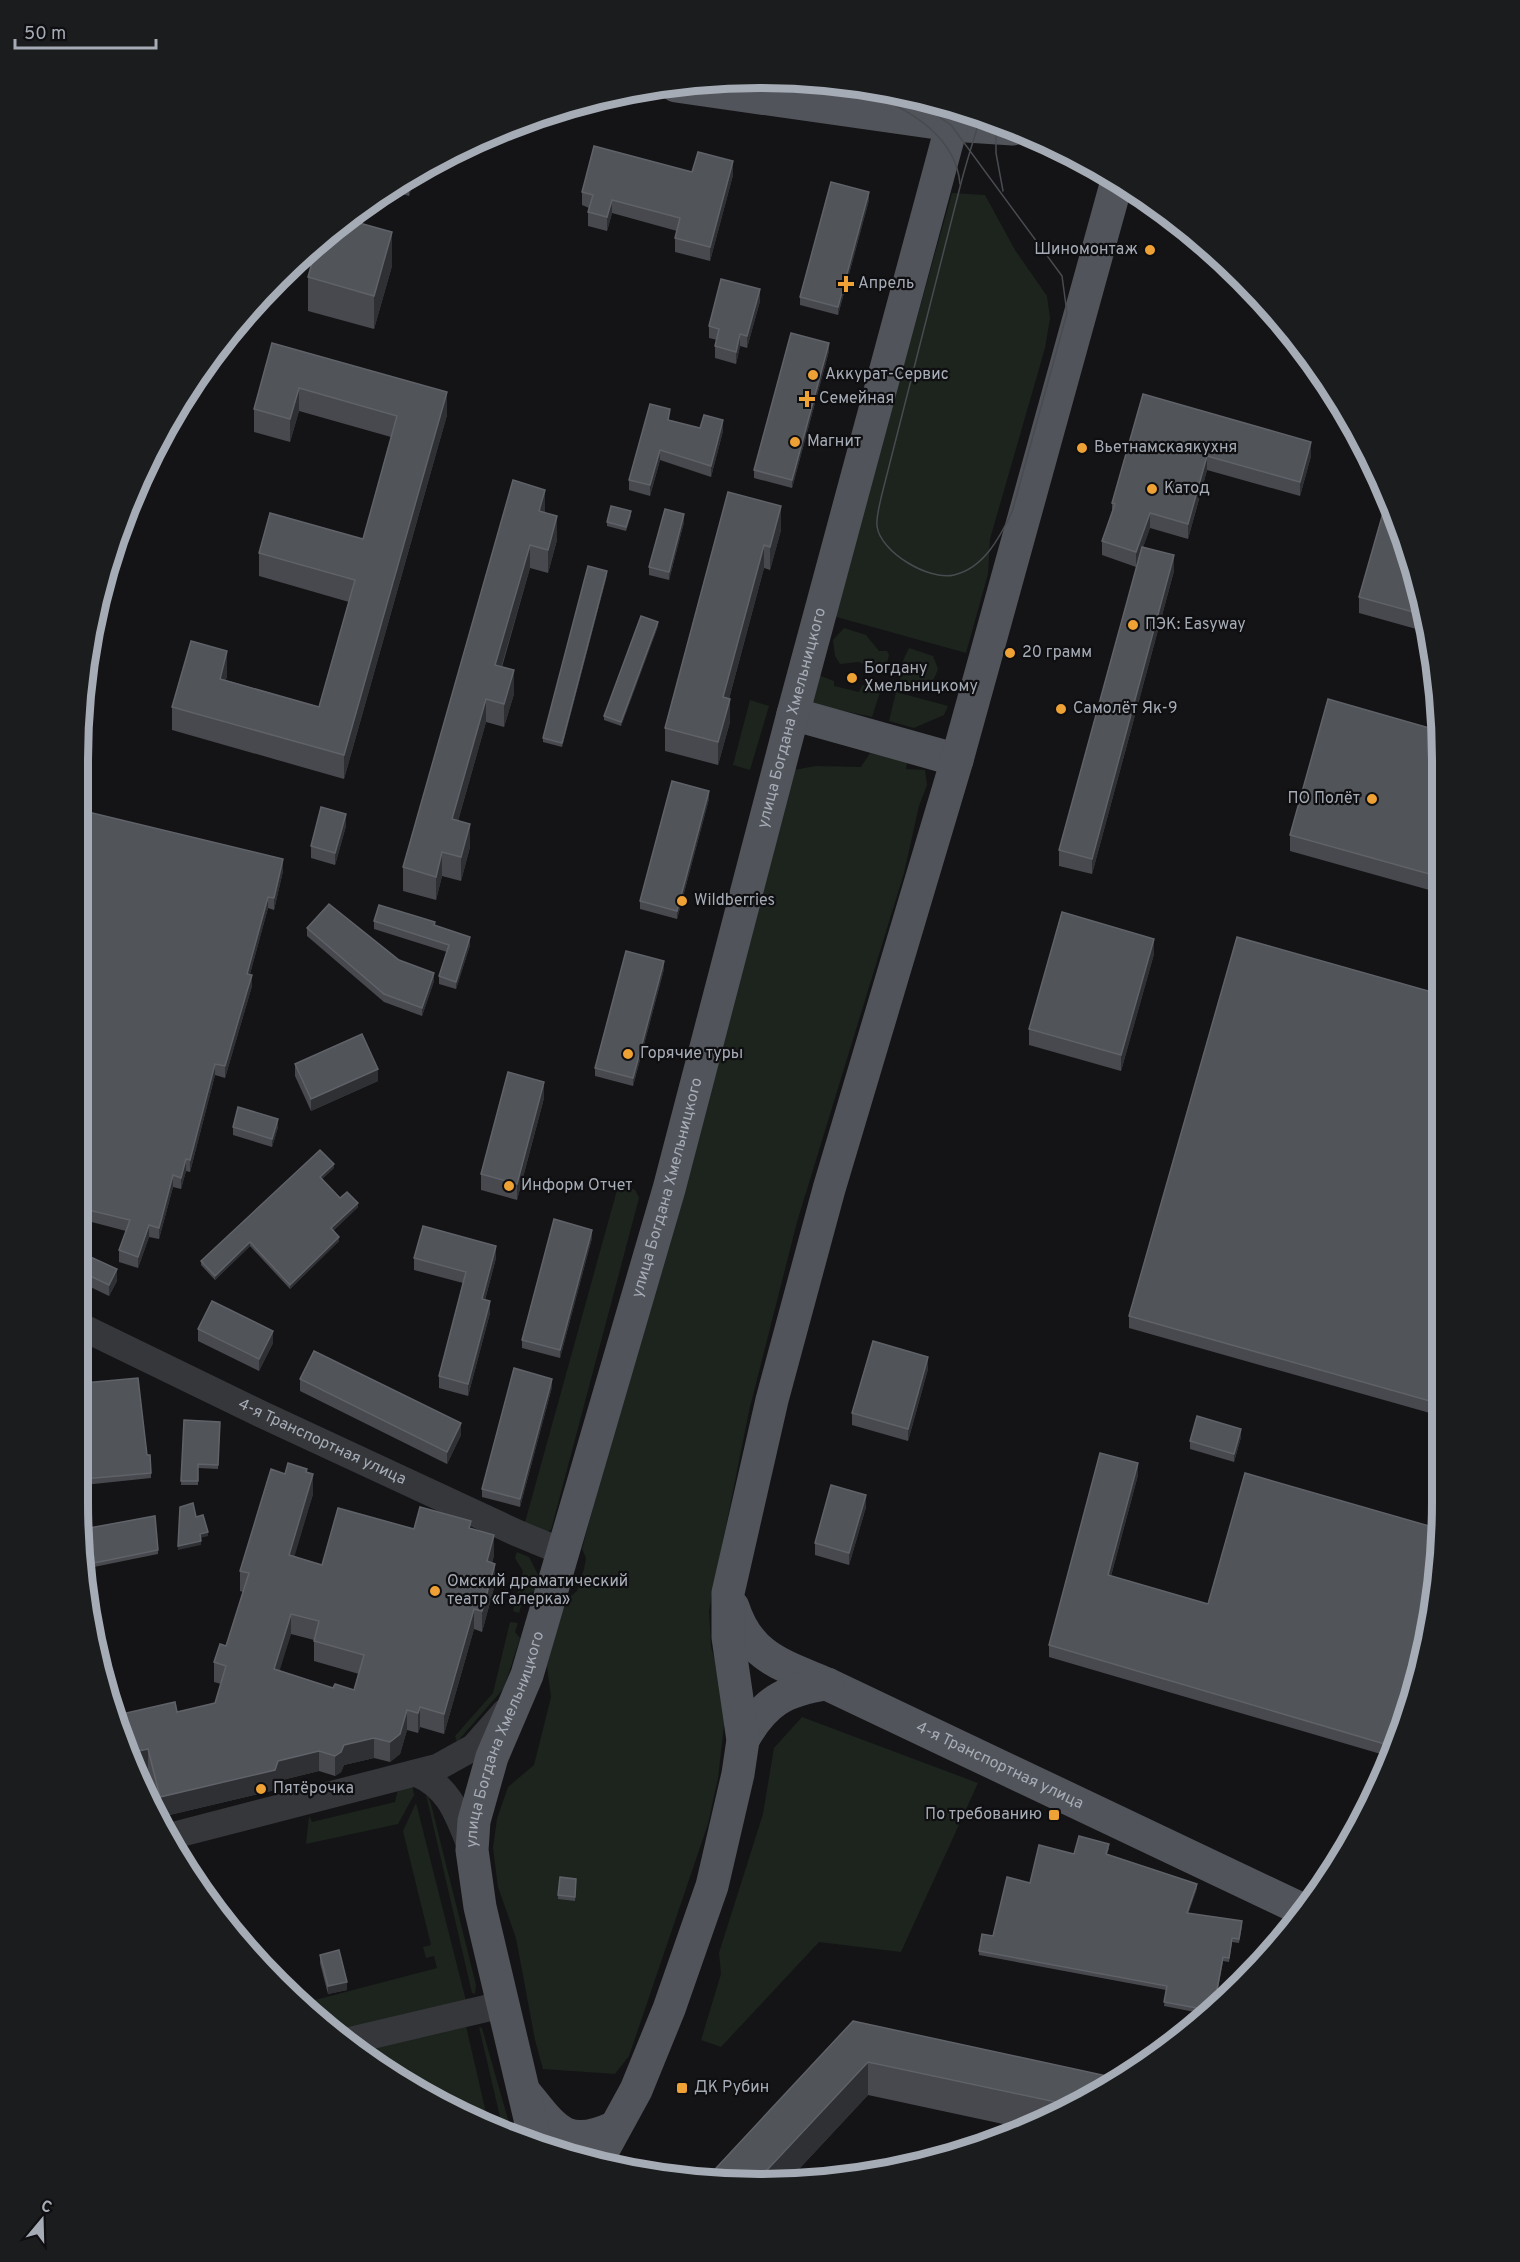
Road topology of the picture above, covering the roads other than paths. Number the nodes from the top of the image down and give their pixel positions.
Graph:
1 (714, 90) edge
2 (953, 117) edge
3 (1115, 190) edge
4 (793, 714) junction
5 (957, 760) junction
6 (88, 1330) edge
7 (563, 1552) junction
8 (729, 1593) junction
9 (827, 1684) junction
10 (518, 1696) junction
11 (743, 1740) junction
12 (416, 1773) junction
13 (176, 1835) edge
14 (472, 1850) junction
15 (1296, 1907) edge
16 (505, 2004) junction
17 (357, 2039) edge
18 (523, 2090) junction
19 (613, 2128) junction
20 (533, 2134) edge
21 (600, 2154) edge

1 - 2 main road
2 - 4 main road, улица Богдана Хмельницкого
3 - 5 main road
4 - 5 main road
4 - 7 main road, улица Богдана Хмельницкого
5 - 8 main road
6 - 7 street, 4-я Транспортная улица
7 - 10 main road, улица Богдана Хмельницкого
8 - 9 main road, 4-я Транспортная улица
8 - 11 main road
9 - 11 main road
9 - 15 main road, 4-я Транспортная улица
10 - 12 street
10 - 14 main road, улица Богдана Хмельницкого
11 - 19 main road
12 - 13 street
12 - 14 street
14 - 16 main road, улица Богдана Хмельницкого
16 - 17 street
16 - 18 main road, улица Богдана Хмельницкого
18 - 19 main road
18 - 20 main road, улица Богдана Хмельницкого
19 - 21 main road

